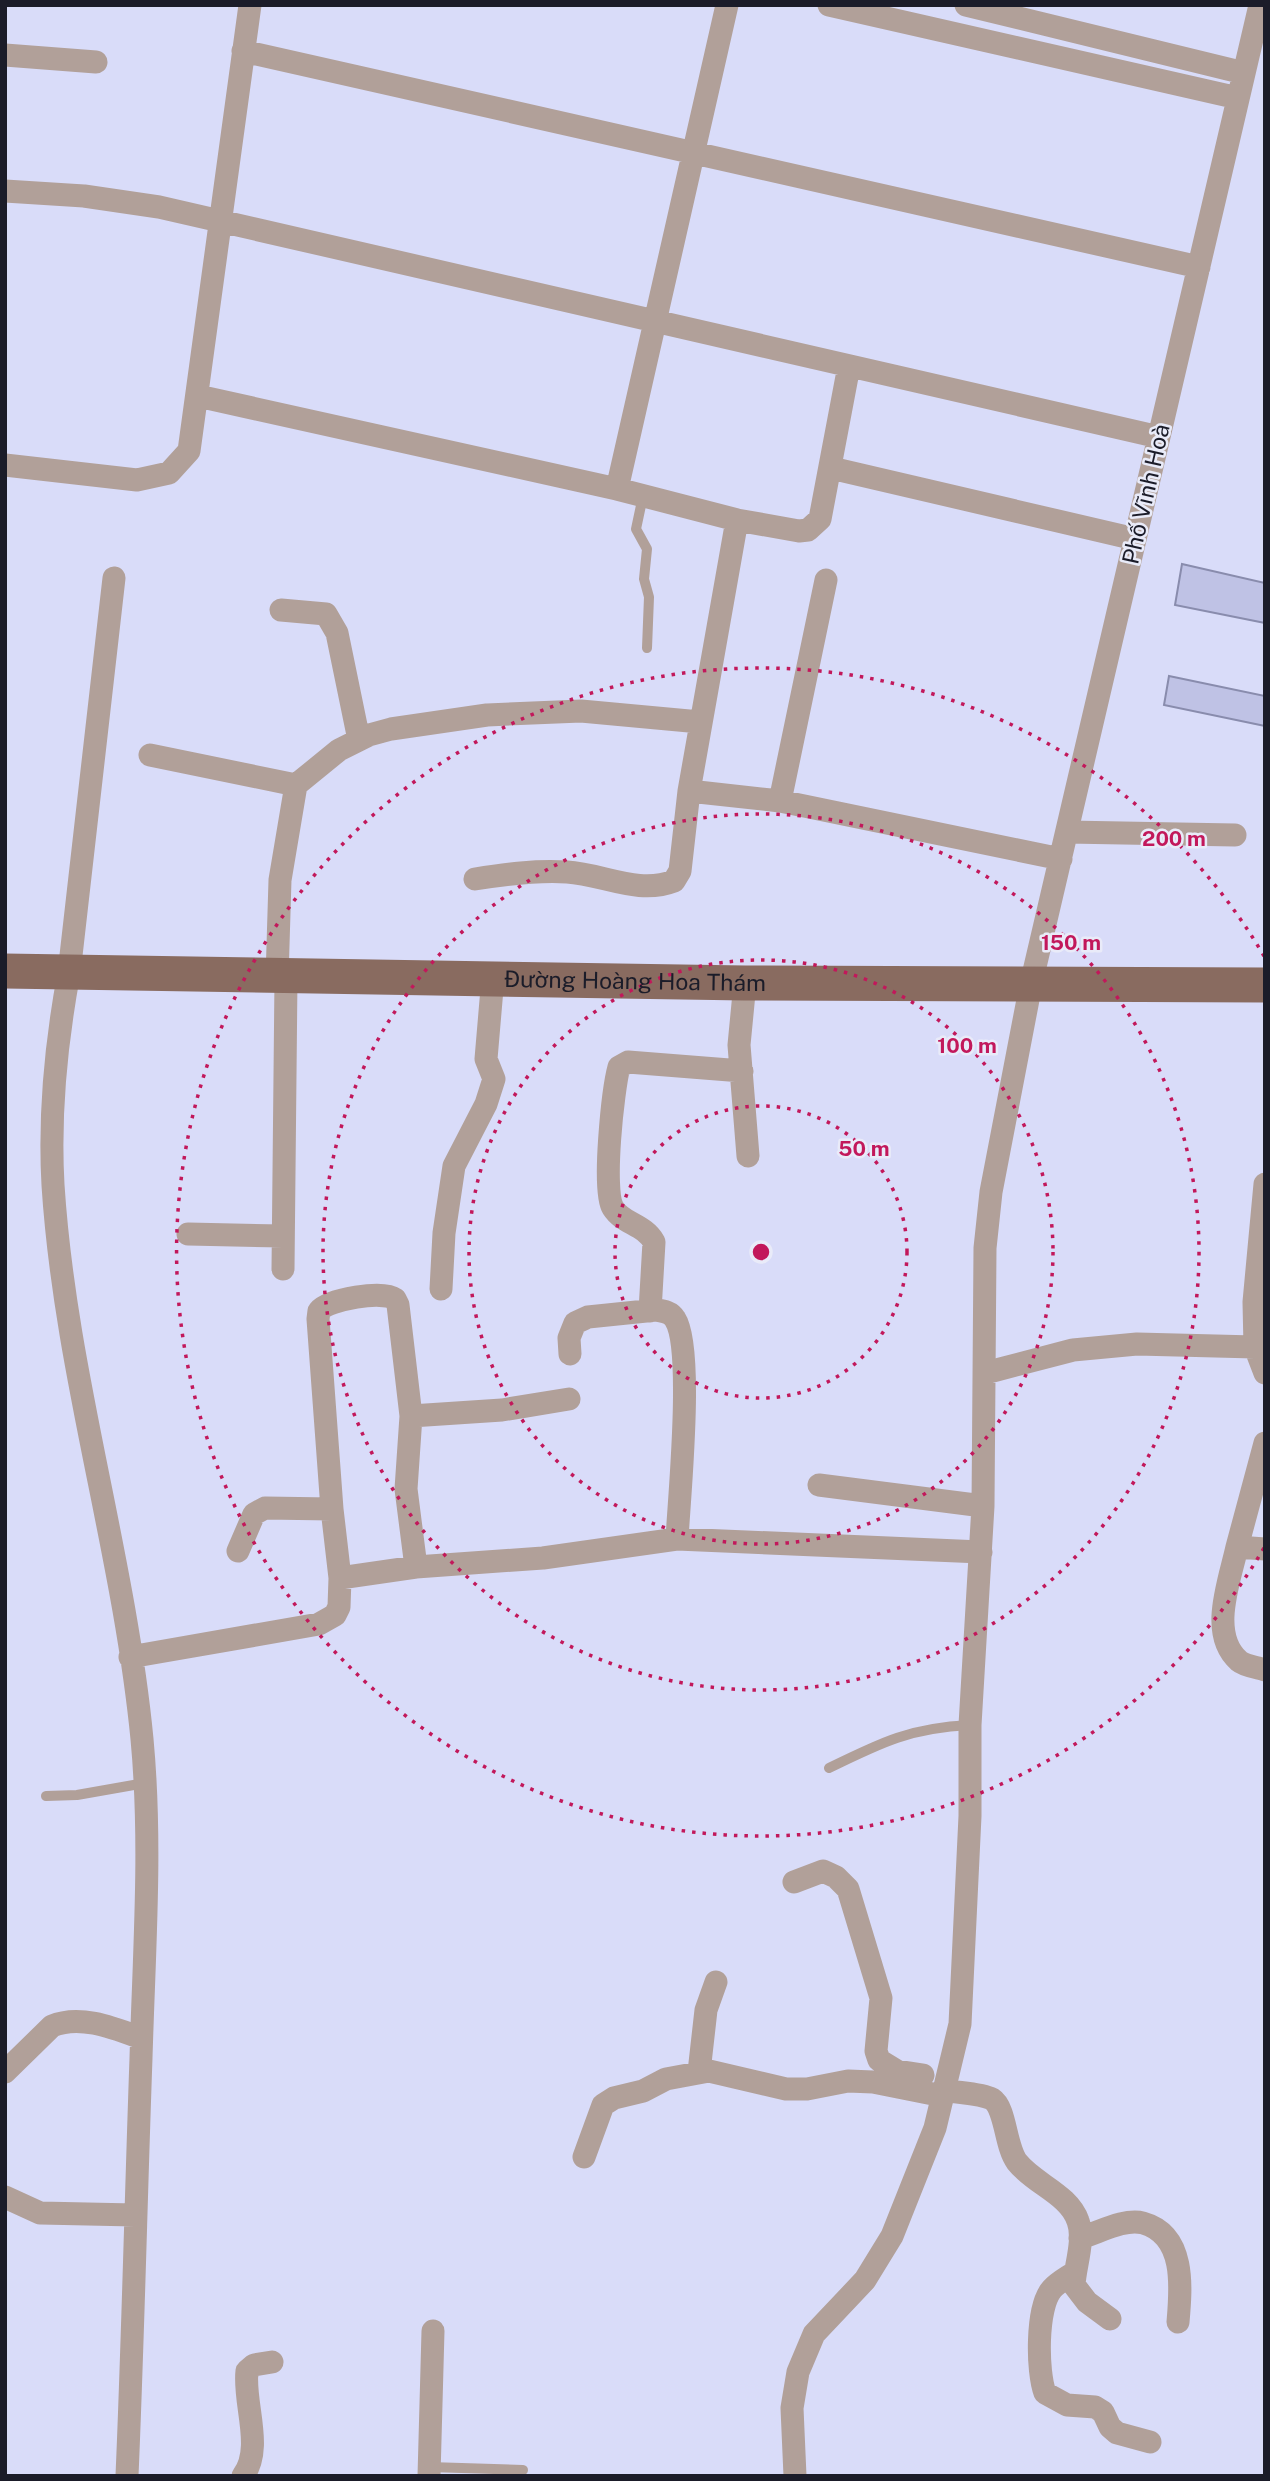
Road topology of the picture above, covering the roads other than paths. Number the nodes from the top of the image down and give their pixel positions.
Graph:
1 (250, 5) edge
2 (727, 5) edge
3 (829, 5) edge
4 (966, 5) edge
5 (1260, 5) edge
6 (990, 8) edge
7 (982, 40) junction
8 (243, 51) junction
9 (5, 55) edge
10 (96, 62) dead end
11 (1244, 73) junction
12 (1238, 98) junction
13 (693, 152) junction
14 (5, 191) edge
15 (218, 221) junction
16 (1199, 267) junction
17 (655, 321) junction
18 (849, 366) junction
19 (198, 396) junction
20 (1159, 437) junction
21 (5, 465) edge
22 (831, 468) junction
23 (617, 489) junction
24 (643, 496) junction
25 (737, 520) junction
26 (1135, 539) junction
27 (114, 578) dead end
28 (826, 580) dead end
29 (281, 610) dead end
30 (647, 648) dead end
31 (700, 722) junction
32 (359, 740) junction
33 (150, 755) dead end
34 (296, 785) junction
35 (689, 791) junction
36 (780, 802) junction
37 (1067, 832) junction
38 (1235, 835) dead end
39 (1060, 859) junction
40 (475, 879) dead end
41 (5, 971) edge
42 (69, 973) junction
43 (493, 977) junction
44 (281, 978) junction
45 (745, 983) junction
46 (1031, 984) junction
47 (1265, 985) edge
48 (742, 1071) junction
49 (748, 1156) dead end
50 (1265, 1184) edge
51 (188, 1234) dead end
52 (283, 1236) junction
53 (283, 1269) dead end
54 (442, 1289) dead end
55 (650, 1311) junction
56 (1255, 1347) junction
57 (570, 1354) dead end
58 (985, 1373) junction
59 (1265, 1373) edge
60 (569, 1399) dead end
61 (411, 1416) junction
62 (1265, 1443) edge
63 (819, 1485) dead end
64 (983, 1506) junction
65 (332, 1508) junction
66 (677, 1539) junction
67 (1237, 1547) junction
68 (1265, 1549) edge
69 (238, 1551) dead end
70 (981, 1552) junction
71 (416, 1567) junction
72 (340, 1578) junction
73 (130, 1657) junction
74 (1265, 1670) edge
75 (970, 1725) junction
76 (830, 1768) dead end
77 (145, 1783) junction
78 (46, 1796) dead end
79 (794, 1882) dead end
80 (716, 1982) dead end
81 (141, 2038) junction
82 (5, 2072) edge
83 (699, 2072) junction
84 (945, 2088) junction
85 (584, 2157) dead end
86 (5, 2197) edge
87 (135, 2215) junction
88 (1080, 2238) junction
89 (1075, 2272) junction
90 (1110, 2319) dead end
91 (1178, 2322) dead end
92 (433, 2331) dead end
93 (272, 2362) dead end
94 (1150, 2442) dead end
95 (523, 2470) dead end
96 (429, 2471) edge
97 (127, 2476) edge
98 (243, 2476) edge
99 (795, 2476) edge

1 - 8 street
2 - 13 street
3 - 7 street
4 - 6 street
5 - 11 street, Phố Vĩnh Hoà
6 - 7 street
6 - 11 street
7 - 12 street
8 - 13 street
8 - 15 street
9 - 10 street
11 - 12 street, Phố Vĩnh Hoà
12 - 16 street, Phố Vĩnh Hoà
13 - 16 street
13 - 17 street
14 - 15 street
15 - 17 street
15 - 19 street
16 - 20 street, Phố Vĩnh Hoà
17 - 18 street
17 - 23 street
18 - 20 street
18 - 22 street
19 - 21 street
19 - 23 street
20 - 26 street, Phố Vĩnh Hoà
22 - 25 street
22 - 26 street
23 - 24 street
24 - 25 street
24 - 30 lane
25 - 31 street
26 - 37 street, Phố Vĩnh Hoà
27 - 42 street
28 - 36 street
29 - 32 street
31 - 32 street
31 - 35 street
32 - 34 street
33 - 34 street
34 - 44 street
35 - 36 street
35 - 40 street
36 - 39 street
37 - 38 street
37 - 39 street, Phố Vĩnh Hoà
39 - 46 street, Phố Vĩnh Hoà
41 - 42 main road, Đường Hoàng Hoa Thám
42 - 44 main road, Đường Hoàng Hoa Thám
42 - 73 street
43 - 44 main road, Đường Hoàng Hoa Thám
43 - 45 main road, Đường Hoàng Hoa Thám
43 - 54 street
44 - 52 street
45 - 46 main road, Đường Hoàng Hoa Thám
45 - 48 street
46 - 47 main road, Đường Hoàng Hoa Thám
46 - 58 street, Phố Vĩnh Hoà
48 - 49 street
48 - 55 street
50 - 56 street
51 - 52 street
52 - 53 street
55 - 57 street
55 - 66 street
56 - 58 street
56 - 59 street
58 - 64 street, Phố Vĩnh Hoà
60 - 61 street
61 - 65 street
61 - 71 street
62 - 67 street
63 - 64 street
64 - 70 street, Phố Vĩnh Hoà
65 - 69 street
65 - 72 street
66 - 70 street
66 - 71 street
67 - 68 street
67 - 74 street
70 - 75 street, Phố Vĩnh Hoà
71 - 72 street
72 - 73 street
73 - 77 street
75 - 76 lane
75 - 84 street, Phố Vĩnh Hoà
77 - 78 lane
77 - 81 street
79 - 84 street
80 - 83 street
81 - 82 street
81 - 87 street
83 - 84 street
83 - 85 street
84 - 88 street
84 - 99 street, Phố Vĩnh Hoà
86 - 87 street
87 - 97 street
88 - 89 street
88 - 91 street
89 - 90 street
89 - 94 street
92 - 96 street
93 - 98 street
95 - 96 lane

